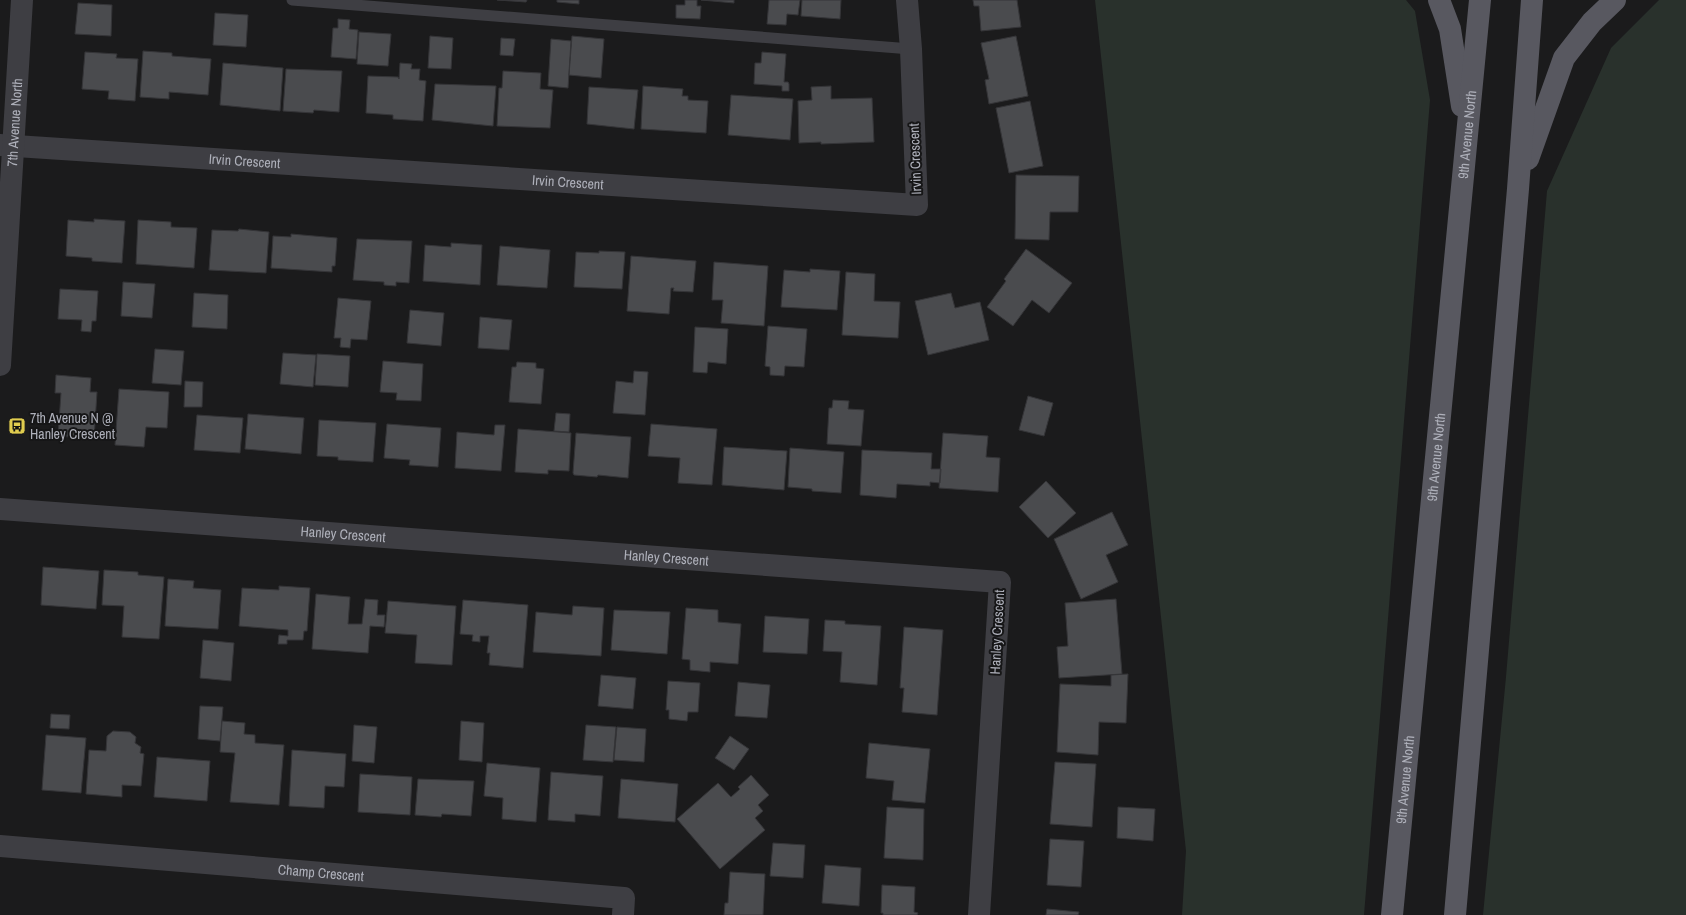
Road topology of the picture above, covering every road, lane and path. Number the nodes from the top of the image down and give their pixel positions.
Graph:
1 (22, 0) edge
2 (292, 0) edge
3 (907, 0) edge
4 (1439, 0) edge
5 (1480, 0) edge
6 (1532, 0) edge
7 (1615, 0) edge
8 (911, 49) junction
9 (1466, 136) junction
10 (7, 145) edge
11 (1518, 188) junction
12 (0, 365) edge
13 (0, 509) edge
14 (0, 846) edge
15 (624, 915) edge
16 (979, 915) edge
17 (1392, 915) edge
18 (1455, 915) edge

1 - 10 street, 7th Avenue North
2 - 8 lane
3 - 8 street, Irvin Crescent
4 - 9 main road
5 - 9 main road, 9th Avenue North
6 - 11 main road
7 - 11 main road
8 - 10 street, Irvin Crescent
9 - 17 main road, 9th Avenue North
10 - 12 street, 7th Avenue North
11 - 18 main road
13 - 16 street, Hanley Crescent
14 - 15 street, Champ Crescent

